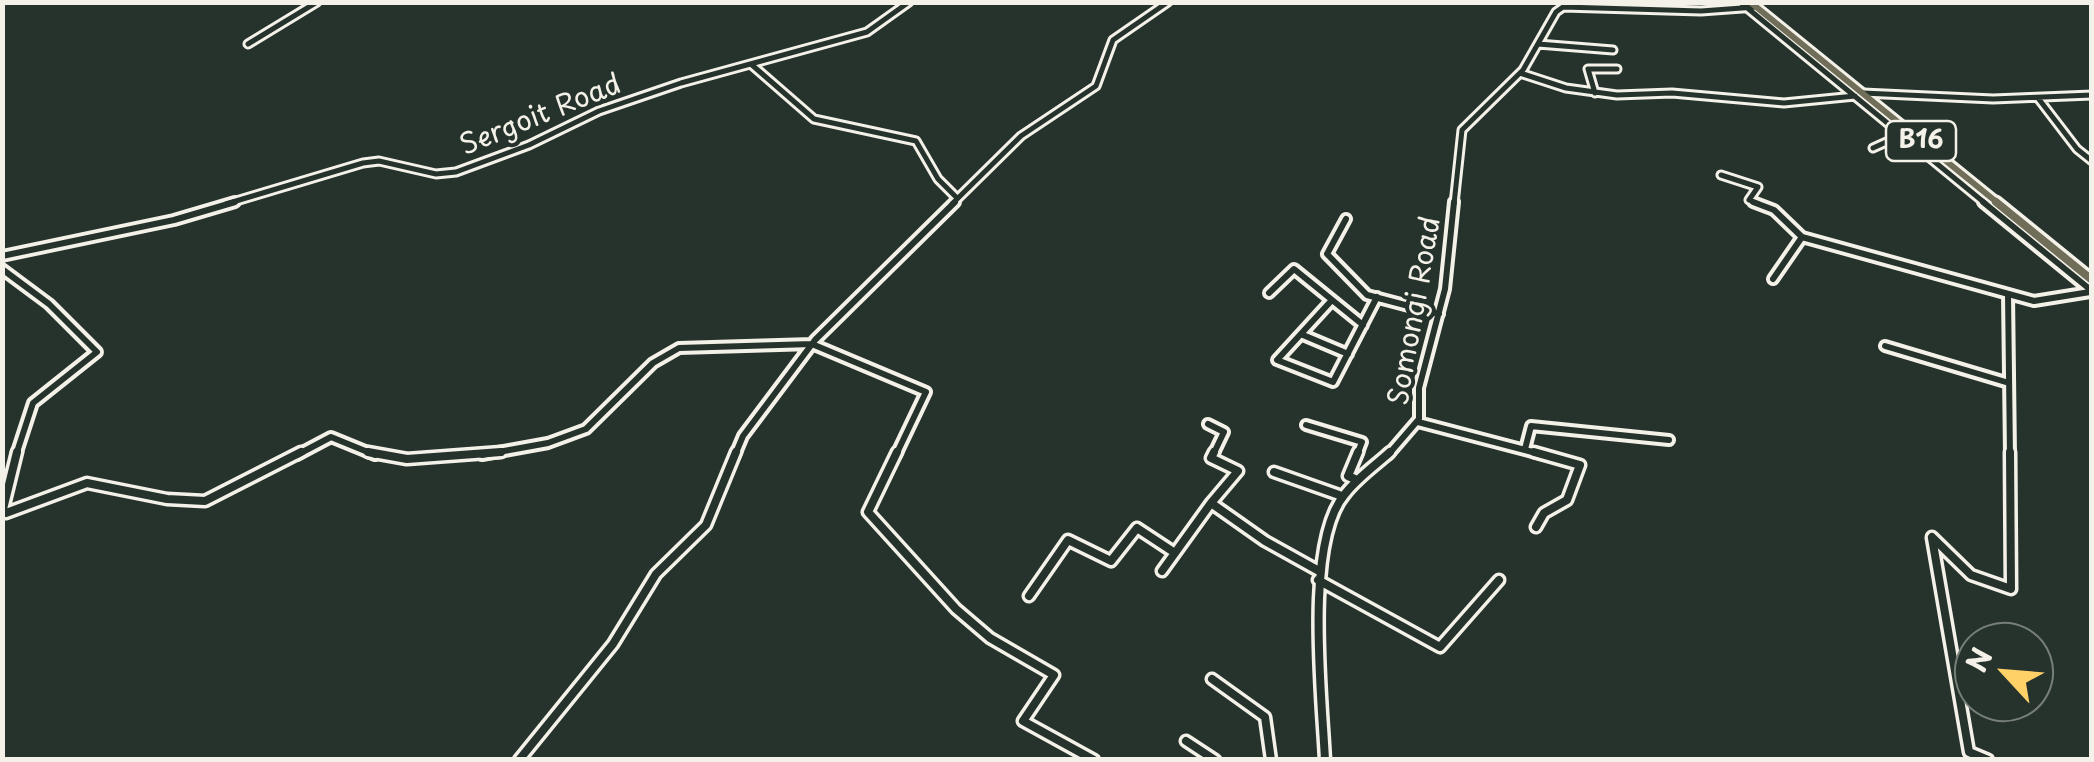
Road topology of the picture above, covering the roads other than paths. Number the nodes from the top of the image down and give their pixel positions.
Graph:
1 (317, 2) edge
2 (909, 2) edge
3 (1168, 2) edge
4 (1589, 4) edge
5 (1748, 5) edge
6 (248, 44) dead end
7 (1538, 44) junction
8 (1613, 50) dead end
9 (752, 65) junction
10 (1617, 68) dead end
11 (1520, 74) junction
12 (1595, 93) junction
13 (1860, 95) junction
14 (2092, 95) edge
15 (2038, 97) junction
16 (1906, 134) junction
17 (1874, 148) dead end
18 (2092, 161) edge
19 (1721, 175) dead end
20 (958, 199) junction
21 (1346, 219) dead end
22 (1802, 237) junction
23 (2, 256) edge
24 (2, 269) edge
25 (2092, 278) edge
26 (1773, 280) dead end
27 (2092, 291) edge
28 (1269, 293) dead end
29 (2008, 294) junction
30 (1377, 298) junction
31 (1332, 300) junction
32 (1439, 314) junction
33 (1363, 325) junction
34 (1302, 334) junction
35 (812, 344) junction
36 (1885, 346) dead end
37 (1348, 354) junction
38 (2009, 383) junction
39 (1418, 422) junction
40 (1208, 424) dead end
41 (1306, 426) dead end
42 (1668, 440) dead end
43 (1526, 448) junction
44 (1274, 472) dead end
45 (1357, 480) junction
46 (1342, 496) junction
47 (1211, 503) junction
48 (1536, 527) dead end
49 (1174, 553) junction
50 (1162, 570) dead end
51 (1319, 575) junction
52 (1499, 580) dead end
53 (1029, 596) dead end
54 (1212, 679) dead end
55 (1186, 741) dead end
56 (519, 760) edge
57 (1094, 760) edge
58 (1215, 760) edge
59 (1270, 760) edge
60 (1325, 760) edge
61 (1988, 760) edge

1 - 6 street
2 - 9 street, Sergoit Road
3 - 20 street
4 - 5 street, Somongi Road
4 - 7 street, Somongi Road
5 - 13 main road, B16
7 - 8 street
7 - 11 street, Somongi Road
9 - 20 street
9 - 23 street, Sergoit Road
10 - 12 street
11 - 12 street
11 - 32 street, Somongi Road
12 - 13 street
13 - 15 street
13 - 16 main road, B16
14 - 15 street
15 - 18 street
16 - 17 street
16 - 25 main road, B16
16 - 27 street
19 - 22 street
20 - 35 street
21 - 30 street
22 - 26 street
22 - 29 street
24 - 35 street
27 - 29 street
28 - 31 street
29 - 38 street
30 - 32 street
30 - 33 street
31 - 33 street
31 - 34 street
32 - 39 street, Somongi Road
33 - 37 street
34 - 37 street
34 - 37 street
35 - 56 street
35 - 57 street
36 - 38 street
38 - 61 street
39 - 43 street
39 - 45 street, Somongi Road
40 - 47 street
41 - 45 street
42 - 43 street
43 - 48 street
44 - 46 street
45 - 46 street, Somongi Road
46 - 51 street, Somongi Road
47 - 49 street
47 - 51 street
49 - 50 street
49 - 53 street
51 - 52 street
51 - 60 street, Somongi Road
54 - 59 street
55 - 58 street

